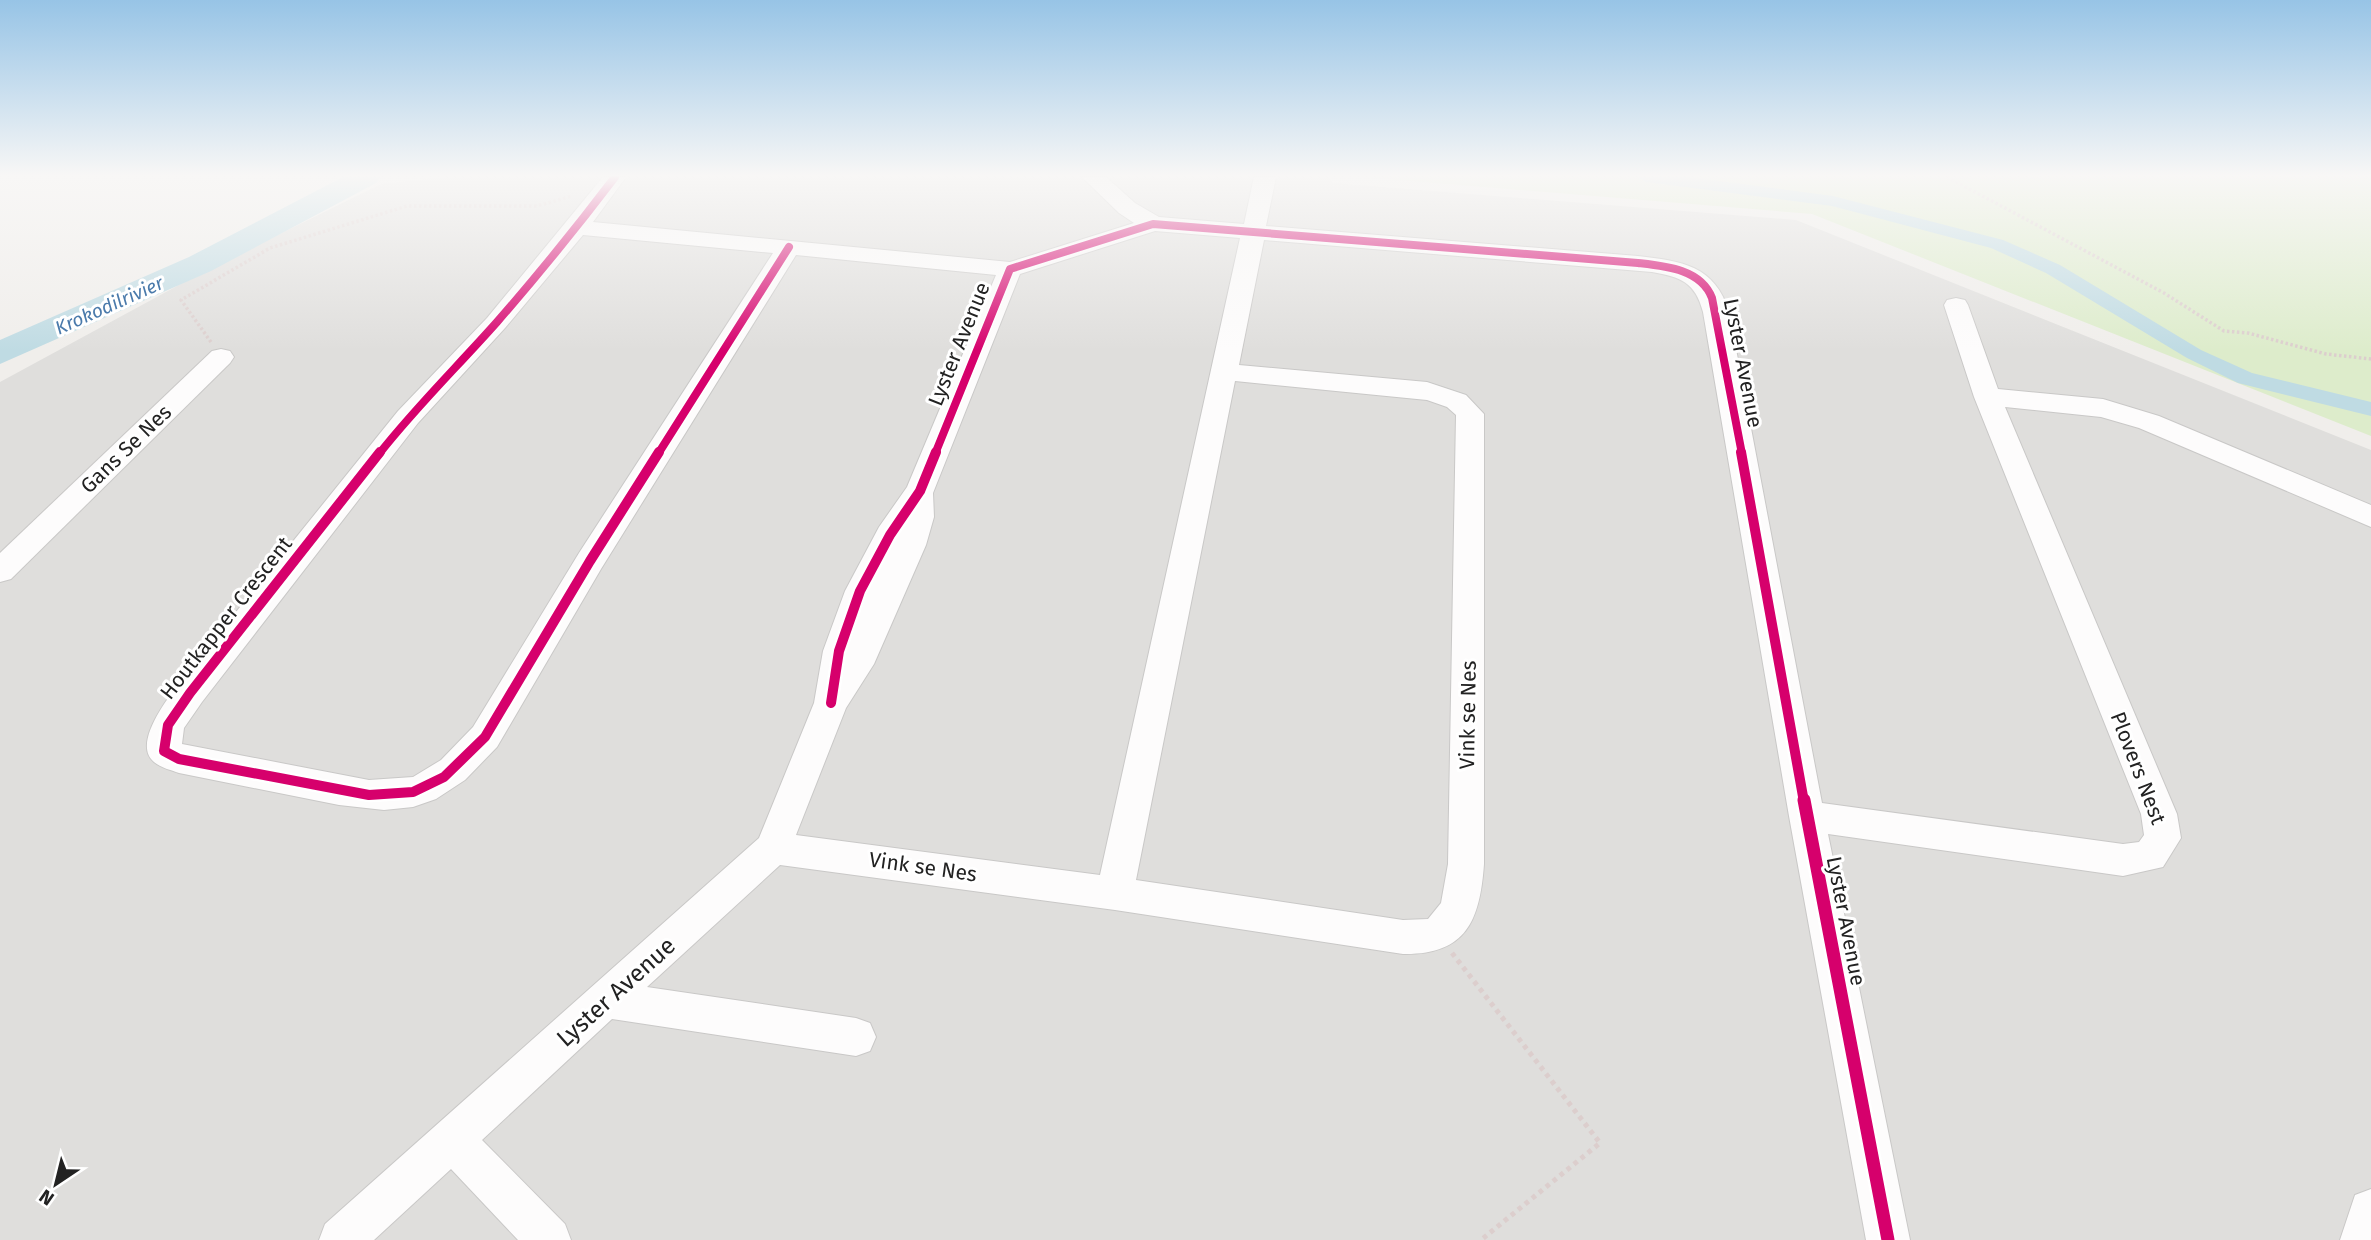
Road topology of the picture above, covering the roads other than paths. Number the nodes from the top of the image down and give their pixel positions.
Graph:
1 (571, 235) edge
2 (661, 235) edge
3 (1120, 235) edge
4 (1254, 235) edge
5 (1289, 235) edge
6 (789, 247) junction
7 (1010, 269) junction
8 (1956, 304) dead end
9 (221, 357) road end
10 (1224, 372) junction
11 (1987, 397) junction
12 (2371, 517) edge
13 (0, 538) edge
14 (30, 541) junction
15 (0, 571) edge
16 (1807, 816) junction
17 (773, 848) junction
18 (1115, 893) junction
19 (607, 1000) junction
20 (856, 1037) dead end
21 (453, 1140) junction
22 (2371, 1211) edge
23 (341, 1240) edge
24 (549, 1240) edge
25 (1888, 1240) edge
26 (2362, 1240) edge

1 - 6 street, Houtkapper Crescent
2 - 6 street
3 - 7 street, Lyster Avenue
4 - 10 street
5 - 16 street, Lyster Avenue
6 - 7 street
7 - 17 street, Lyster Avenue
8 - 11 street, Plovers Nest
9 - 14 street, Gans Se Nes
10 - 18 street
10 - 18 street, Vink se Nes
11 - 12 street
11 - 16 street, Plovers Nest
13 - 14 street
14 - 15 street, Gans Se Nes
16 - 25 street, Lyster Avenue
17 - 18 street, Vink se Nes
17 - 19 street, Lyster Avenue
19 - 20 street
19 - 21 street, Lyster Avenue
21 - 23 street, Lyster Avenue
21 - 24 street
22 - 26 street

